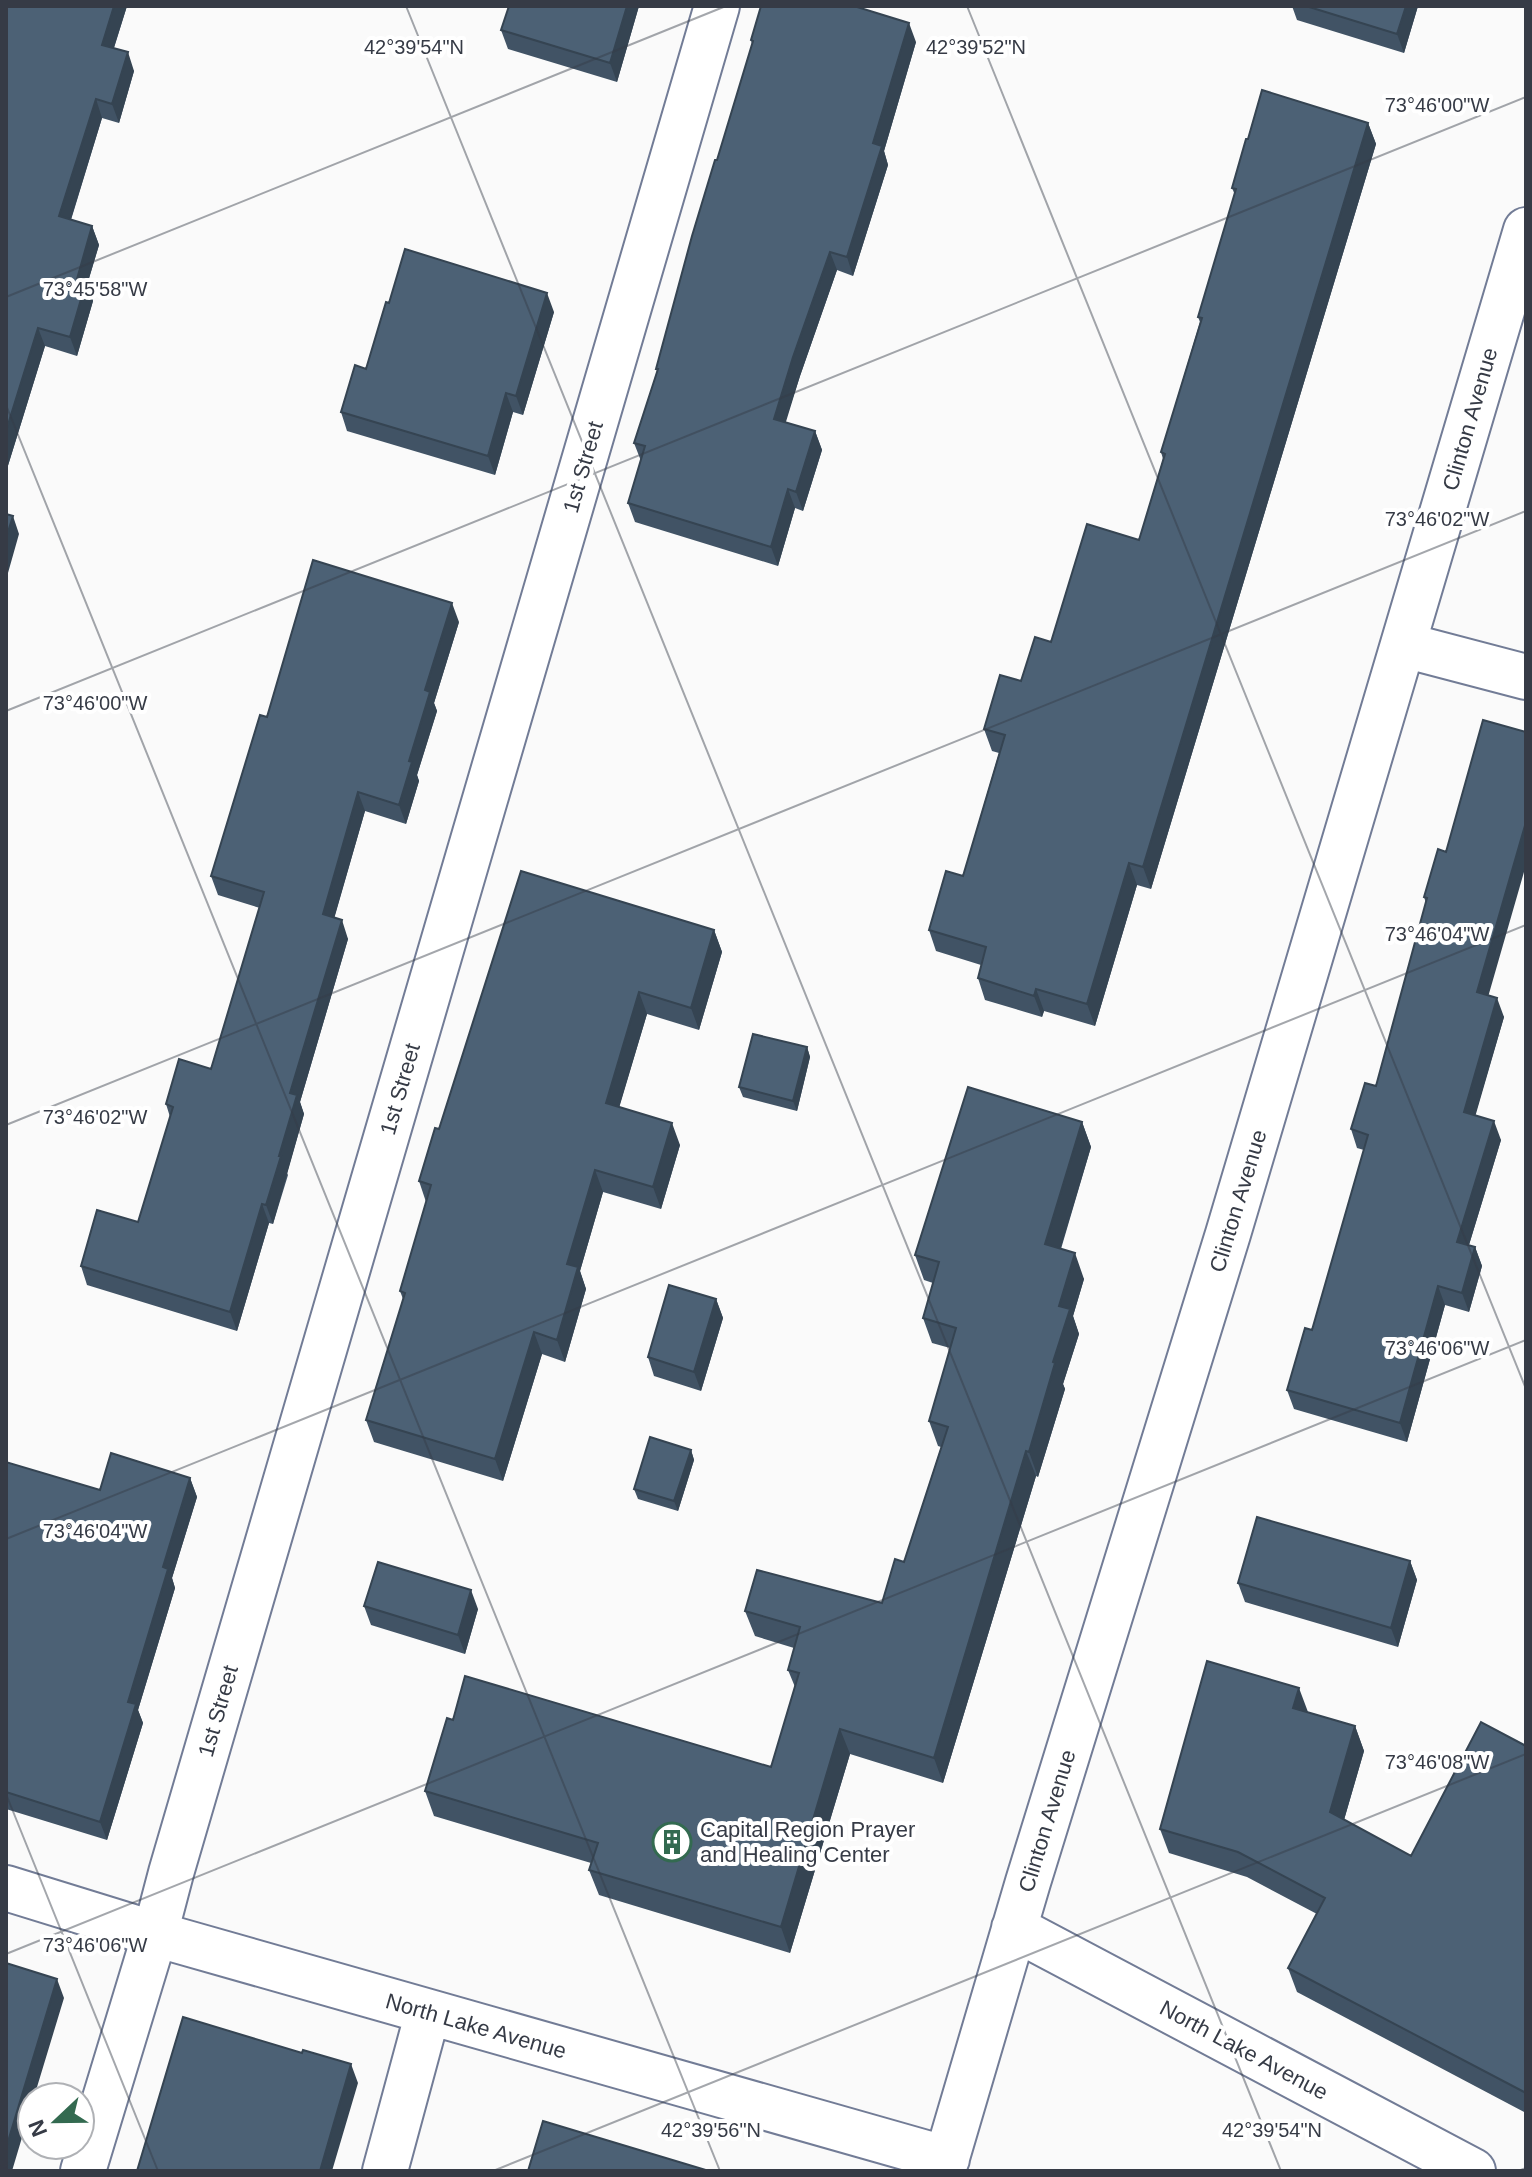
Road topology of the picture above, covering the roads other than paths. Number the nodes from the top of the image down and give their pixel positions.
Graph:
1 (717, 6) edge
2 (1526, 230) edge
3 (1516, 300) edge
4 (1404, 645) junction
5 (1526, 677) edge
6 (6, 1888) edge
7 (1014, 1928) junction
8 (155, 1934) junction
9 (428, 2012) junction
10 (945, 2165) edge
11 (83, 2171) edge
12 (385, 2171) edge
13 (1473, 2171) edge

1 - 8 street, 1st Street
2 - 3 street, Clinton Avenue
3 - 4 street, Clinton Avenue
4 - 5 street
4 - 7 street, Clinton Avenue
6 - 8 street, North Lake Avenue
7 - 10 street, Clinton Avenue
7 - 13 street, North Lake Avenue
8 - 9 street, North Lake Avenue
8 - 11 street, 1st Street
9 - 10 street, North Lake Avenue
9 - 12 street

